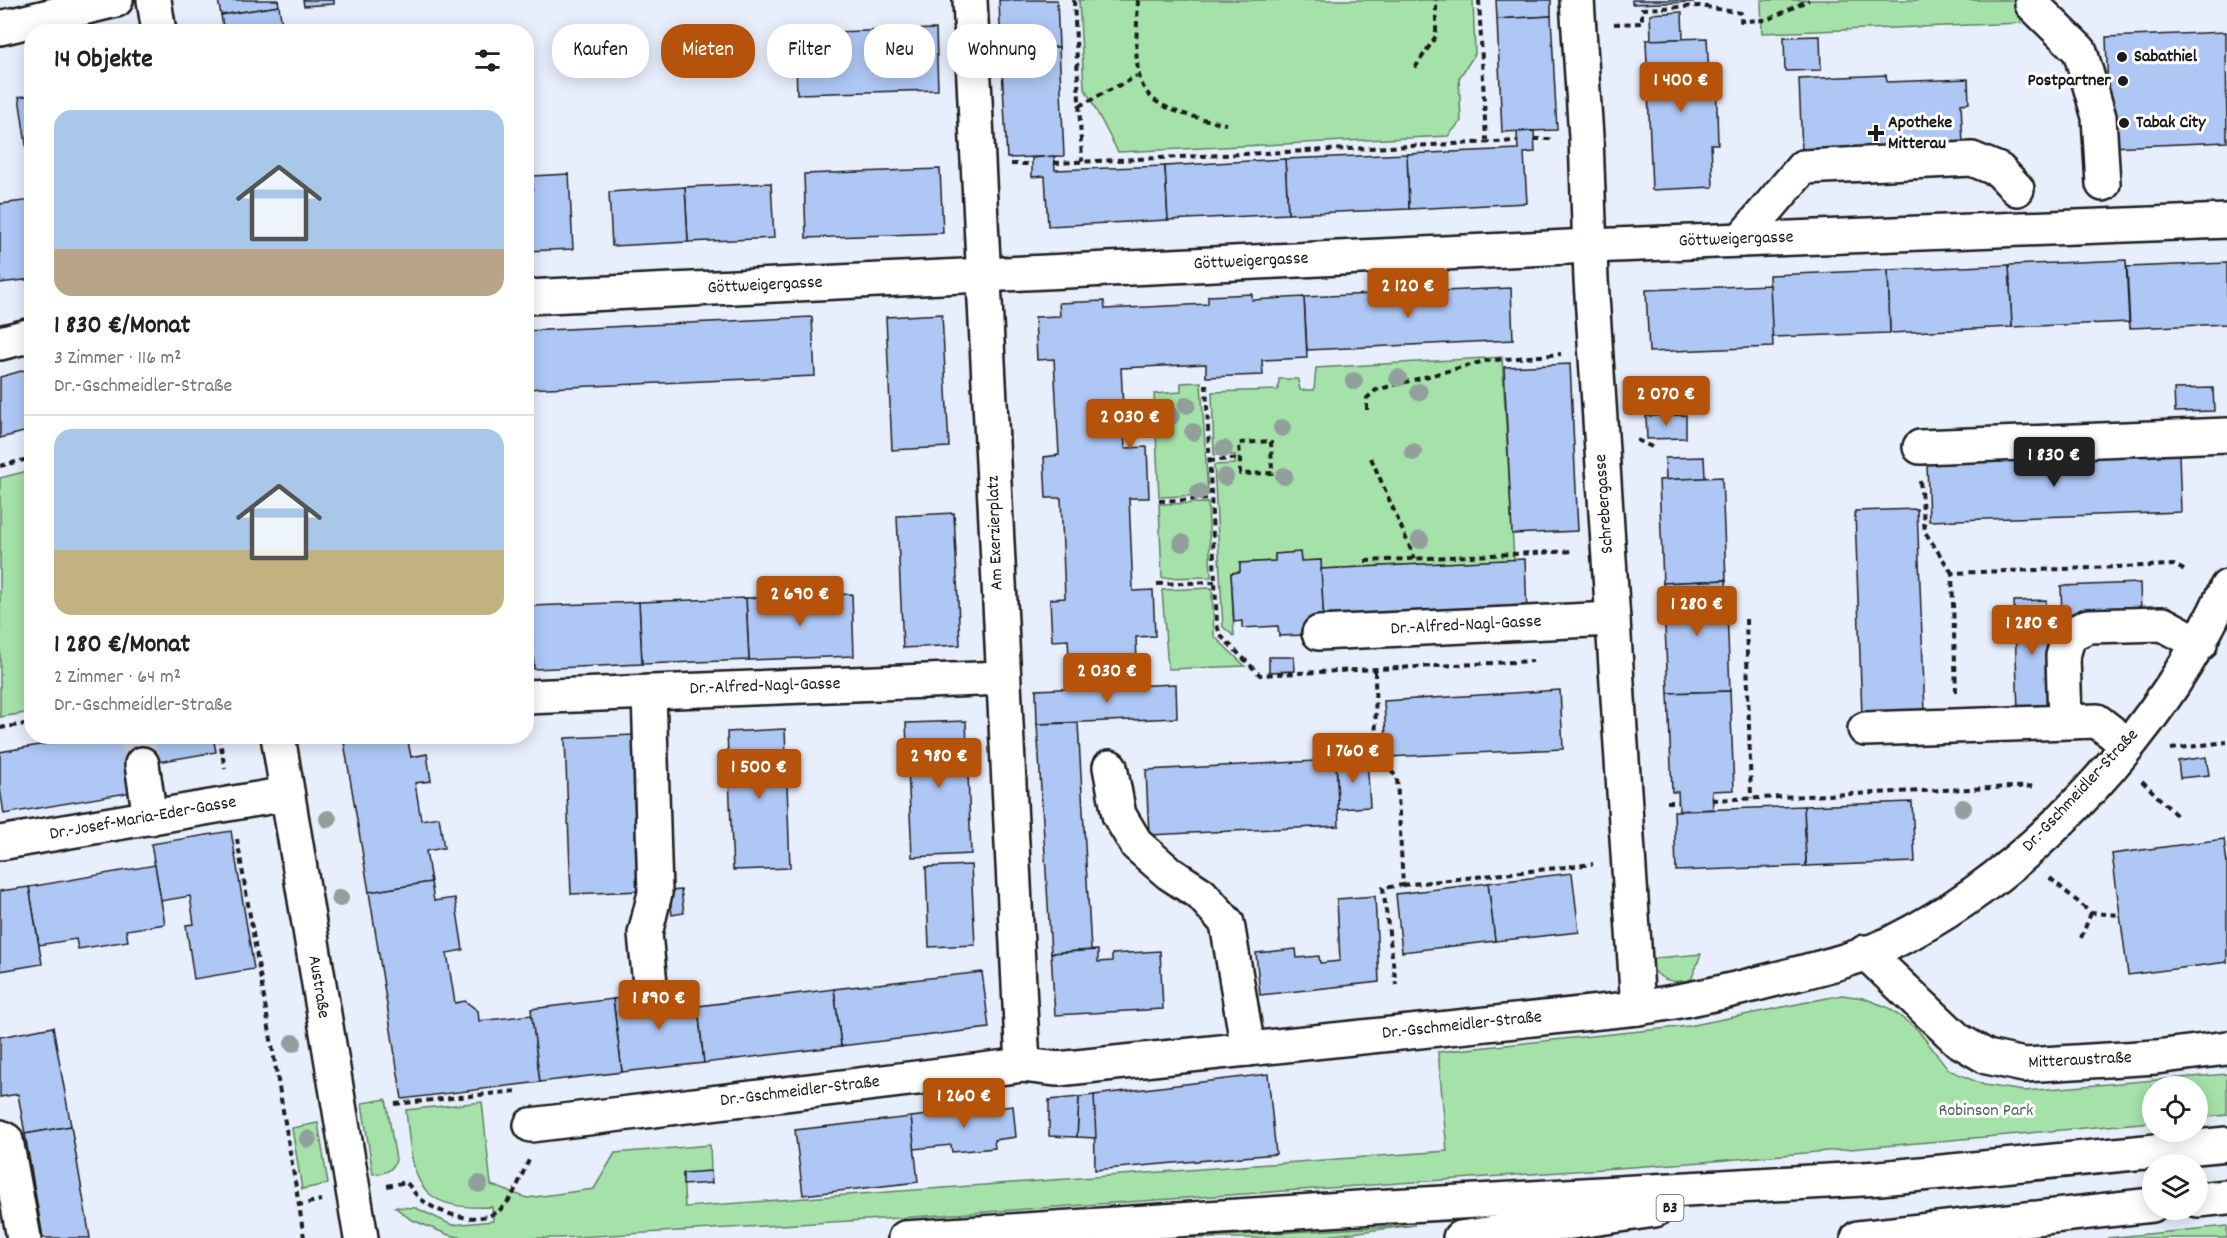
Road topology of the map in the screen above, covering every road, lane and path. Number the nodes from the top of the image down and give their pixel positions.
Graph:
1 (116, 0) edge
2 (154, 0) edge
3 (970, 0) edge
4 (1074, 0) edge
5 (1138, 0) edge
6 (1436, 0) edge
7 (1479, 0) edge
8 (1577, 0) edge
9 (1809, 0) edge
10 (2032, 0) edge
11 (158, 24) edge
12 (1611, 24) dead end
13 (0, 28) edge
14 (1415, 68) dead end
15 (1137, 76) junction
16 (1079, 106) junction
17 (1226, 124) dead end
18 (1486, 140) junction
19 (1518, 141) dead end
20 (1082, 161) junction
21 (1054, 162) dead end
22 (2103, 184) dead end
23 (2227, 221) edge
24 (2018, 229) junction
25 (1741, 240) junction
26 (1589, 246) junction
27 (985, 276) junction
28 (534, 297) edge
29 (24, 337) edge
30 (0, 343) edge
31 (1564, 354) dead end
32 (1206, 384) dead end
33 (1367, 410) dead end
34 (2227, 435) edge
35 (1920, 447) joint
36 (1239, 458) junction
37 (1371, 458) dead end
38 (24, 460) edge
39 (1209, 461) junction
40 (0, 466) edge
41 (1211, 499) junction
42 (1159, 501) dead end
43 (1584, 551) dead end
44 (1415, 559) junction
45 (1365, 561) dead end
46 (2188, 572) dead end
47 (1952, 573) junction
48 (1215, 582) junction
49 (1157, 584) dead end
50 (2227, 587) edge
51 (1613, 619) junction
52 (1746, 619) dead end
53 (1319, 633) dead end
54 (2200, 644) junction
55 (1534, 661) dead end
56 (1375, 671) junction
57 (1002, 678) junction
58 (650, 692) junction
59 (534, 697) edge
60 (2065, 721) junction
61 (24, 724) edge
62 (1957, 725) junction
63 (0, 728) edge
64 (1865, 729) dead end
65 (2227, 742) edge
66 (220, 744) edge
67 (279, 744) edge
68 (2128, 745) junction
69 (2167, 749) dead end
70 (142, 765) tunnel mouth
71 (1110, 767) dead end
72 (226, 777) dead end
73 (2141, 781) dead end
74 (2037, 786) dead end
75 (287, 794) junction
76 (1751, 798) junction
77 (1712, 800) dead end
78 (1667, 802) dead end
79 (1679, 802) dead end
80 (2176, 815) dead end
81 (150, 818) junction
82 (237, 838) dead end
83 (0, 843) edge
84 (1595, 864) dead end
85 (2048, 877) dead end
86 (1403, 885) junction
87 (2091, 913) junction
88 (2120, 915) dead end
89 (2081, 938) dead end
90 (1865, 952) junction
91 (650, 984) dead end
92 (1396, 985) dead end
93 (1638, 1008) junction
94 (2227, 1048) edge
95 (1248, 1049) junction
96 (1023, 1065) junction
97 (527, 1090) dead end
98 (395, 1104) dead end
99 (531, 1125) joint
100 (0, 1137) edge
101 (2227, 1144) edge
102 (1880, 1178) junction
103 (382, 1187) dead end
104 (2227, 1197) edge
105 (331, 1198) dead end
106 (2208, 1199) edge
107 (299, 1205) junction
108 (2142, 1206) edge
109 (24, 1238) edge
110 (304, 1238) edge
111 (361, 1238) edge
112 (905, 1238) edge
113 (1460, 1238) edge
114 (1858, 1238) edge

1 - 13 main road
2 - 11 main road
3 - 27 main road, Am Exerzierplatz
4 - 16 path
5 - 15 path
6 - 14 path
7 - 18 path
8 - 26 main road, Schrebergasse
9 - 12 path
10 - 22 main road
15 - 16 path
15 - 17 path
16 - 20 path
18 - 19 path
18 - 20 path
20 - 21 path
23 - 24 main road, Göttweigergasse
24 - 25 main road, Göttweigergasse
24 - 25 main road
25 - 26 main road, Göttweigergasse
26 - 27 main road, Göttweigergasse
26 - 51 main road, Schrebergasse
27 - 28 main road, Göttweigergasse
27 - 57 main road, Am Exerzierplatz
29 - 30 main road
31 - 33 path
32 - 39 path
34 - 35 main road
35 - 47 path
36 - 36 path
36 - 39 path
37 - 44 path
38 - 40 path
39 - 41 path
41 - 42 path
41 - 48 path
43 - 44 path
44 - 45 path
46 - 47 path
47 - 62 path
48 - 49 path
48 - 56 path
50 - 54 main road, Dr.-Gschmeidler-Straße
51 - 53 main road, Dr.-Alfred-Nagl-Gasse
51 - 93 main road, Schrebergasse
52 - 76 path
54 - 60 main road
54 - 68 main road, Dr.-Gschmeidler-Straße
55 - 56 path
56 - 86 path
57 - 58 main road, Dr.-Alfred-Nagl-Gasse
57 - 96 main road, Am Exerzierplatz
58 - 59 main road, Dr.-Alfred-Nagl-Gasse
58 - 91 main road
60 - 62 main road
60 - 68 main road
61 - 63 path
62 - 64 main road
65 - 69 path
66 - 72 path
67 - 75 main road, Austraße
68 - 90 main road, Dr.-Gschmeidler-Straße
70 - 81 main road
71 - 95 main road
73 - 80 path
74 - 76 path
75 - 81 main road, Dr.-Josef-Maria-Eder-Gasse
75 - 111 main road, Austraße
76 - 77 path
78 - 79 path
81 - 83 main road, Dr.-Josef-Maria-Eder-Gasse
82 - 107 path
84 - 86 path
85 - 87 path
86 - 92 path
87 - 88 path
87 - 89 path
90 - 93 main road, Dr.-Gschmeidler-Straße
90 - 94 main road, Mitteraustraße
93 - 95 main road, Dr.-Gschmeidler-Straße
95 - 96 main road, Dr.-Gschmeidler-Straße
96 - 99 main road, Dr.-Gschmeidler-Straße
97 - 98 path
99 - 103 path
100 - 109 main road
101 - 102 main road, B3
102 - 112 main road
102 - 113 main road, B3
104 - 106 main road
105 - 107 path
107 - 110 path
108 - 114 main road

